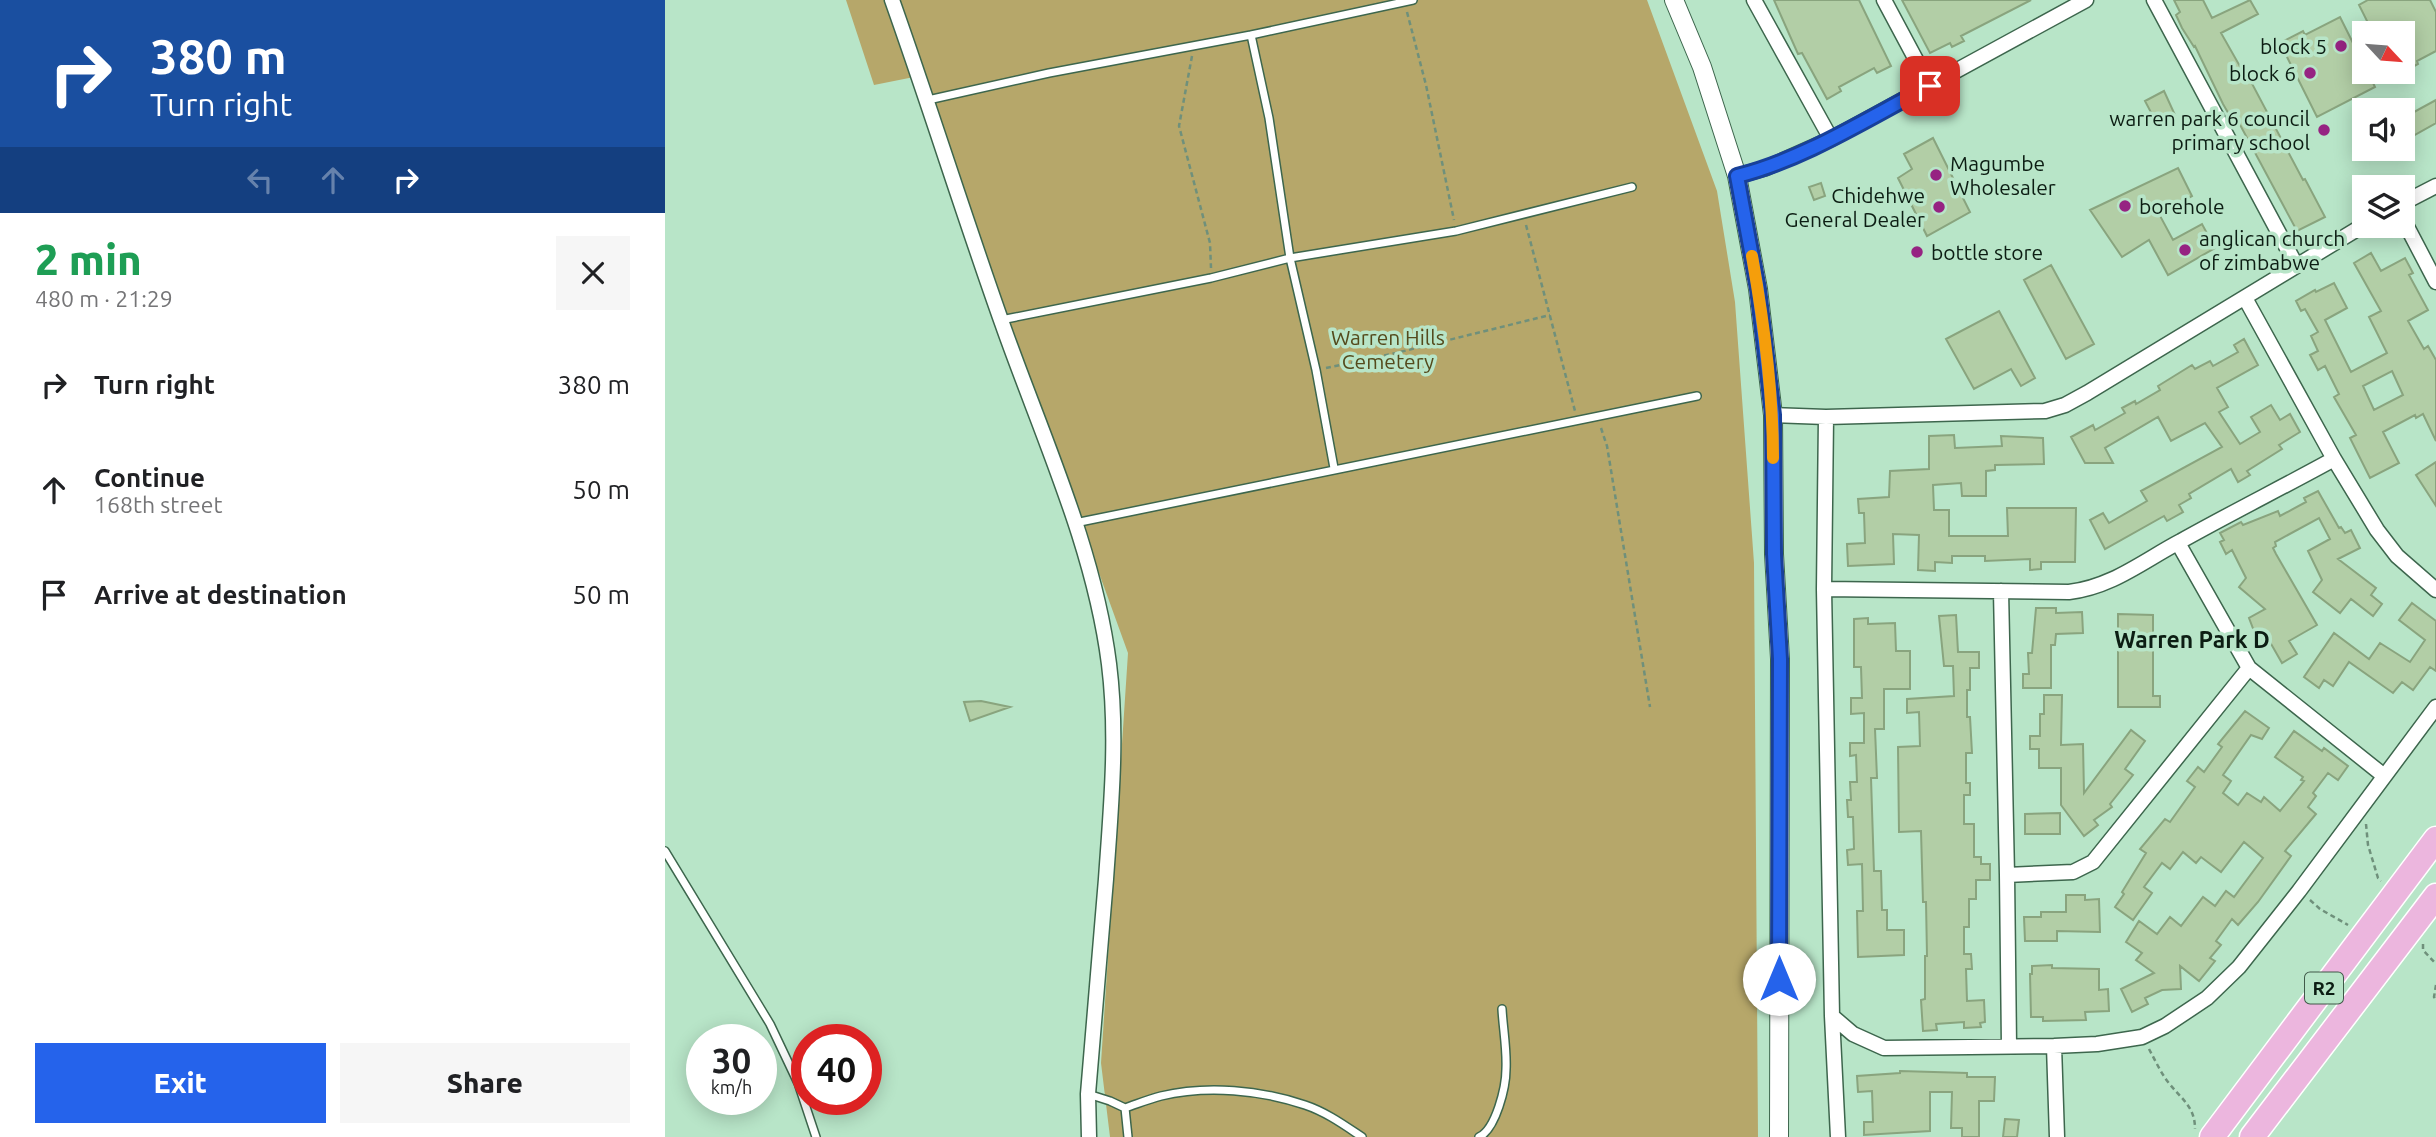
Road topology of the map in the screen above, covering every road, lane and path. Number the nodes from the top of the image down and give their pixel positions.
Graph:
1 (892, 0) edge
2 (1674, 0) edge
3 (1754, 0) edge
4 (1884, 0) edge
5 (2086, 0) edge
6 (2154, 0) edge
7 (1409, 1) edge
8 (1251, 35) junction
9 (1194, 46) junction
10 (1930, 86) junction
11 (928, 100) junction
12 (1831, 139) junction
13 (1737, 176) junction
14 (2436, 186) edge
15 (1632, 187) dead end
16 (2415, 197) edge
17 (1523, 215) junction
18 (1457, 231) junction
19 (2352, 232) edge
20 (2413, 238) edge
21 (1290, 258) junction
22 (2296, 265) junction
23 (1211, 278) junction
24 (2436, 282) edge
25 (2245, 298) junction
26 (1550, 315) junction
27 (1001, 320) junction
28 (1316, 370) junction
29 (1697, 396) dead end
30 (1773, 415) junction
31 (1826, 416) junction
32 (1598, 418) junction
33 (1578, 421) junction
34 (2334, 459) junction
35 (1334, 468) junction
36 (1075, 523) junction
37 (2178, 542) junction
38 (1824, 589) junction
39 (2436, 590) edge
40 (2001, 591) junction
41 (2249, 668) junction
42 (1650, 707) dead end
43 (2436, 707) edge
44 (2383, 775) junction
45 (2436, 839) edge
46 (665, 851) edge
47 (2007, 875) junction
48 (2299, 891) junction
49 (2436, 896) edge
50 (2363, 937) junction
51 (2436, 985) edge
52 (2436, 1000) edge
53 (1502, 1009) dead end
54 (1832, 1016) junction
55 (2142, 1037) junction
56 (2009, 1046) junction
57 (2054, 1046) junction
58 (1089, 1094) junction
59 (1125, 1108) junction
60 (816, 1137) edge
61 (1089, 1137) edge
62 (1128, 1137) edge
63 (1362, 1137) edge
64 (1479, 1137) edge
65 (1779, 1137) edge
66 (1838, 1137) edge
67 (2057, 1137) edge
68 (2195, 1137) edge
69 (2211, 1137) edge
70 (2252, 1137) edge

1 - 11 street
2 - 13 street
3 - 12 street
4 - 10 street
5 - 10 street
6 - 22 street
7 - 8 lane
7 - 18 path
8 - 9 lane
8 - 21 lane
9 - 11 lane
9 - 23 path
10 - 12 street
11 - 27 street
12 - 13 street
13 - 30 street
14 - 16 street
15 - 17 lane
17 - 18 lane
17 - 26 path
18 - 21 lane
19 - 22 street
20 - 24 street
21 - 23 lane
21 - 28 lane
22 - 25 street
23 - 27 lane
25 - 31 street
25 - 34 street
26 - 28 path
26 - 33 path
27 - 36 street
28 - 35 lane
29 - 32 lane
30 - 31 street
30 - 65 street
31 - 38 street
32 - 33 lane
32 - 42 path
33 - 35 lane
34 - 37 street
34 - 39 street
35 - 36 lane
36 - 58 street
37 - 40 street
37 - 41 street
38 - 40 street
38 - 54 street
40 - 47 street
41 - 44 street
41 - 47 street
43 - 44 street
44 - 48 street
45 - 50 highway, R2
46 - 60 lane
47 - 56 street
48 - 50 path
48 - 55 street
49 - 70 highway, R2
50 - 69 highway, R2
51 - 52 path
53 - 64 lane
54 - 56 street
54 - 66 street
55 - 57 street
55 - 68 path
56 - 57 street
57 - 67 street
58 - 59 lane
58 - 61 street
59 - 62 lane
59 - 63 lane

